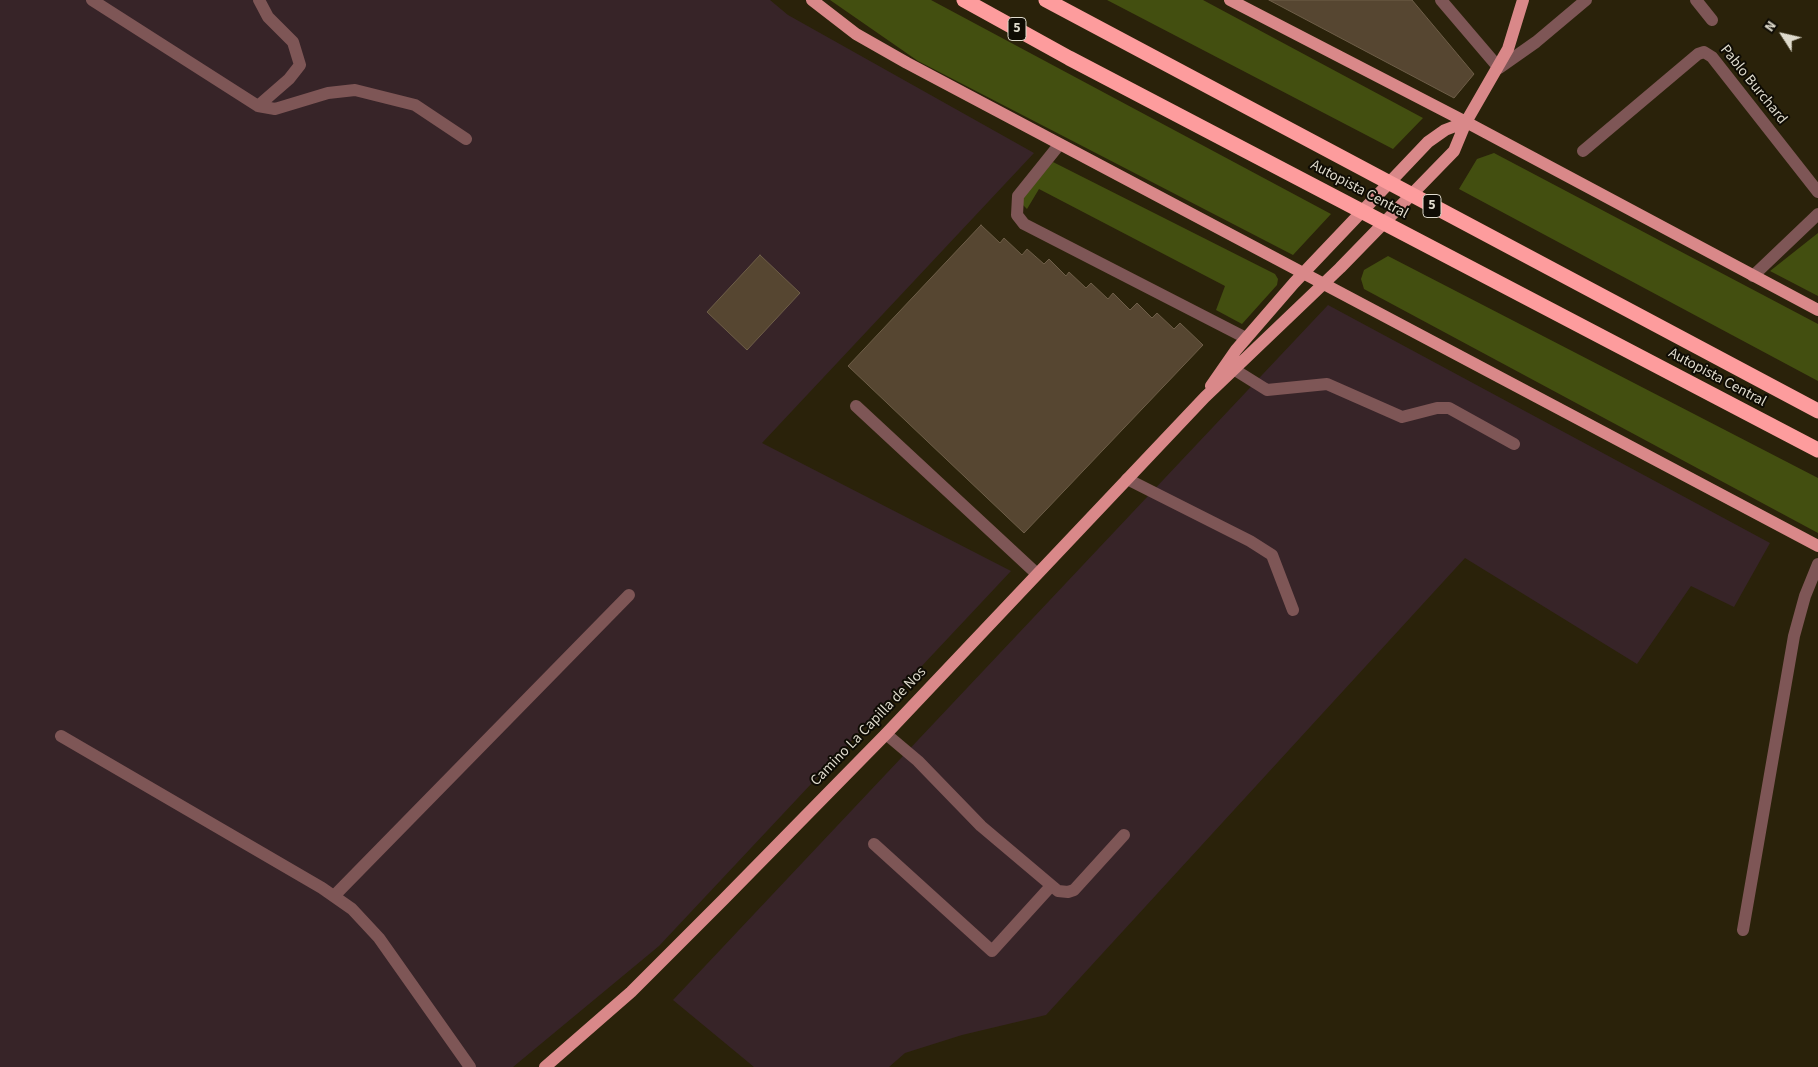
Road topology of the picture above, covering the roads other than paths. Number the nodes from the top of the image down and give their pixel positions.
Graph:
1 (92, 0) edge
2 (259, 0) edge
3 (812, 0) edge
4 (964, 0) edge
5 (1046, 0) edge
6 (1230, 0) edge
7 (1441, 0) edge
8 (1523, 0) edge
9 (1586, 0) edge
10 (1696, 0) edge
11 (1712, 20) dead end
12 (1499, 68) junction
13 (258, 106) junction
14 (1466, 122) junction
15 (466, 139) dead end
16 (1059, 145) junction
17 (1583, 151) dead end
18 (1818, 192) edge
19 (1818, 214) edge
20 (1303, 273) junction
21 (1754, 276) junction
22 (1323, 284) junction
23 (1818, 310) edge
24 (1246, 338) junction
25 (1235, 370) junction
26 (1204, 397) junction
27 (856, 406) dead end
28 (1818, 411) edge
29 (1514, 444) dead end
30 (1818, 450) edge
31 (1127, 479) junction
32 (1818, 546) edge
33 (1818, 564) edge
34 (1037, 574) junction
35 (629, 595) dead end
36 (1293, 610) dead end
37 (886, 734) junction
38 (60, 736) dead end
39 (1124, 835) dead end
40 (874, 844) dead end
41 (1051, 886) junction
42 (334, 896) junction
43 (1743, 930) dead end
44 (470, 1067) edge
45 (545, 1067) edge

1 - 13 street
2 - 13 street
3 - 16 main road
4 - 30 highway, Autopista Central / 5
5 - 28 highway, Autopista Central / 5
6 - 14 main road
7 - 12 street
8 - 12 main road
9 - 12 street
10 - 11 street
12 - 14 main road
13 - 15 street
14 - 20 main road, Camino La Capilla de Nos
14 - 21 main road
14 - 22 main road, Camino La Capilla de Nos
16 - 20 main road
16 - 24 street
17 - 18 street, Pablo Burchard
19 - 21 street
20 - 22 main road
20 - 24 main road, Camino La Capilla de Nos
21 - 23 main road
22 - 25 main road, Camino La Capilla de Nos
22 - 32 main road
24 - 26 main road, Camino La Capilla de Nos
25 - 26 main road, Camino La Capilla de Nos
25 - 29 street
26 - 31 main road, Camino La Capilla de Nos
27 - 34 street
31 - 34 main road, Camino La Capilla de Nos
31 - 36 street
33 - 43 street
34 - 37 main road, Camino La Capilla de Nos
35 - 42 street
37 - 41 street
37 - 45 main road, Camino La Capilla de Nos
38 - 42 street
39 - 41 street
40 - 41 street
42 - 44 street

